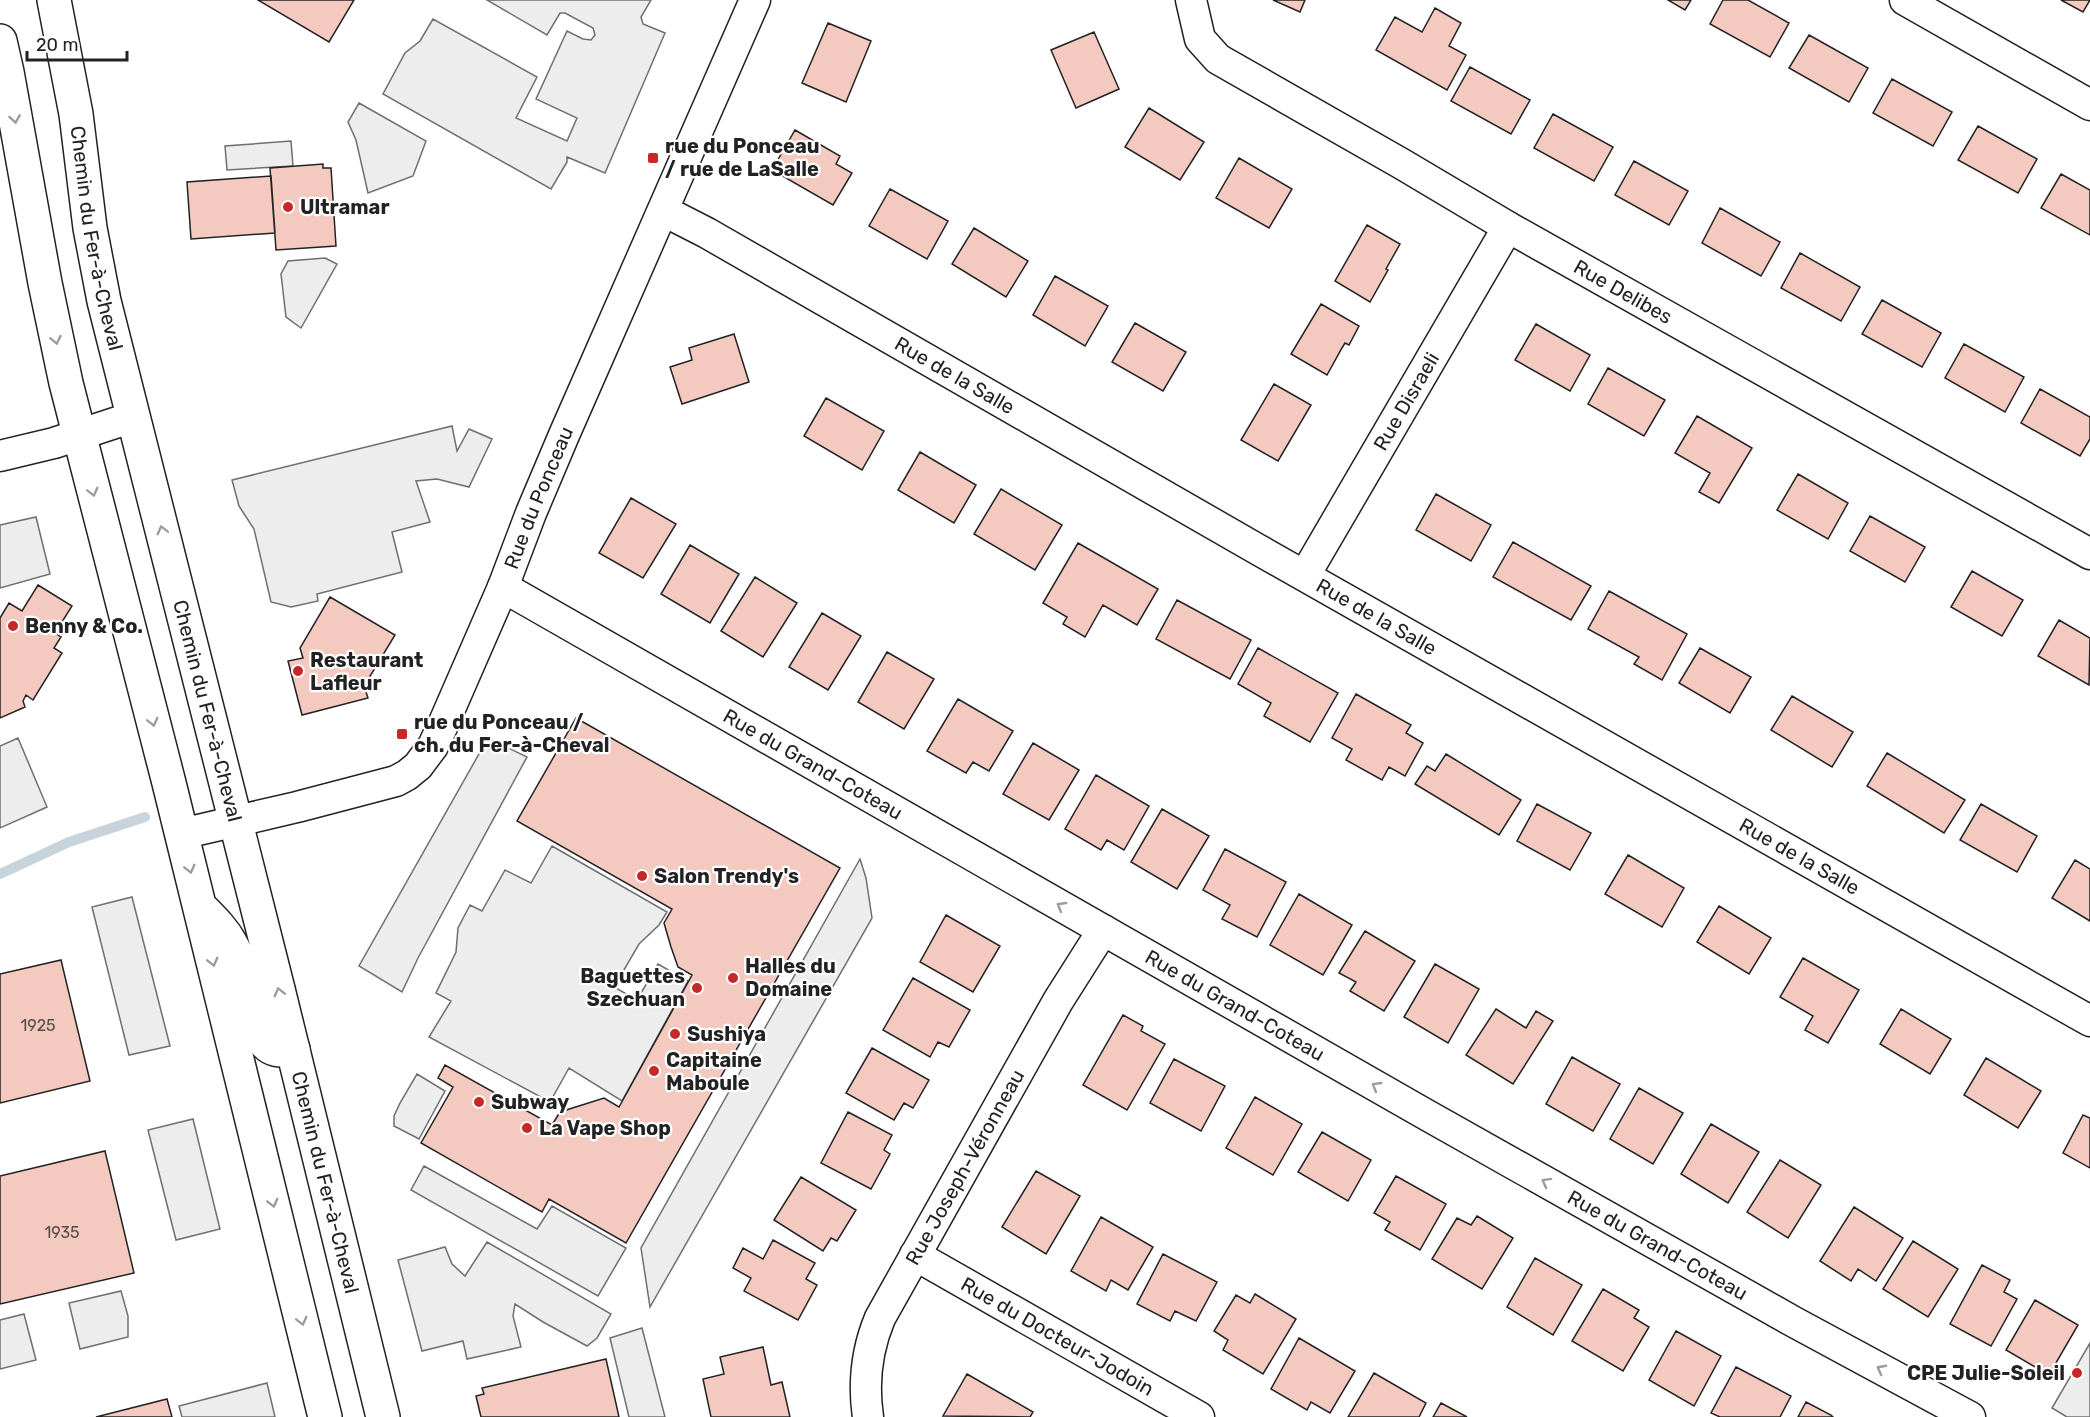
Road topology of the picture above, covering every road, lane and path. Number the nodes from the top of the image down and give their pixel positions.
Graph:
1 (54, 0) edge
2 (755, 0) edge
3 (1191, 0) edge
4 (1905, 0) edge
5 (0, 41) edge
6 (2090, 105) edge
7 (664, 211) junction
8 (1508, 227) junction
9 (132, 417) junction
10 (79, 435) junction
11 (0, 456) edge
12 (2090, 554) edge
13 (1305, 574) junction
14 (503, 587) junction
15 (235, 821) junction
16 (181, 834) junction
17 (199, 905) junction
18 (1103, 930) junction
19 (2090, 1021) edge
20 (293, 1048) junction
21 (915, 1255) junction
22 (325, 1417) edge
23 (383, 1417) edge
24 (868, 1417) edge
25 (1199, 1417) edge
26 (1970, 1417) edge

1 - 9 street, Chemin du Fer-à-Cheval
2 - 7 street, Rue du Ponceau
3 - 8 street, Rue Delibes
4 - 6 street
5 -> 10 street
7 - 13 street, Rue de la Salle
7 - 14 street, Rue du Ponceau
8 - 12 street, Rue Delibes
8 - 13 street, Rue Disraeli
9 - 10 street
15 -> 9 street, Chemin du Fer-à-Cheval
10 - 11 street
10 -> 16 street
13 - 19 street, Rue de la Salle
14 - 15 street, Rue du Ponceau
18 -> 14 street, Rue du Grand-Coteau
15 - 16 street, Rue du Ponceau
20 -> 15 street, Chemin du Fer-à-Cheval
16 -> 17 street
17 - 20 street
17 -> 22 street
18 - 21 street, Rue Joseph-Véronneau
26 -> 18 street, Rue du Grand-Coteau
20 - 23 street, Chemin du Fer-à-Cheval
21 - 24 street, Rue Joseph-Véronneau
21 - 25 street, Rue du Docteur-Jodoin

